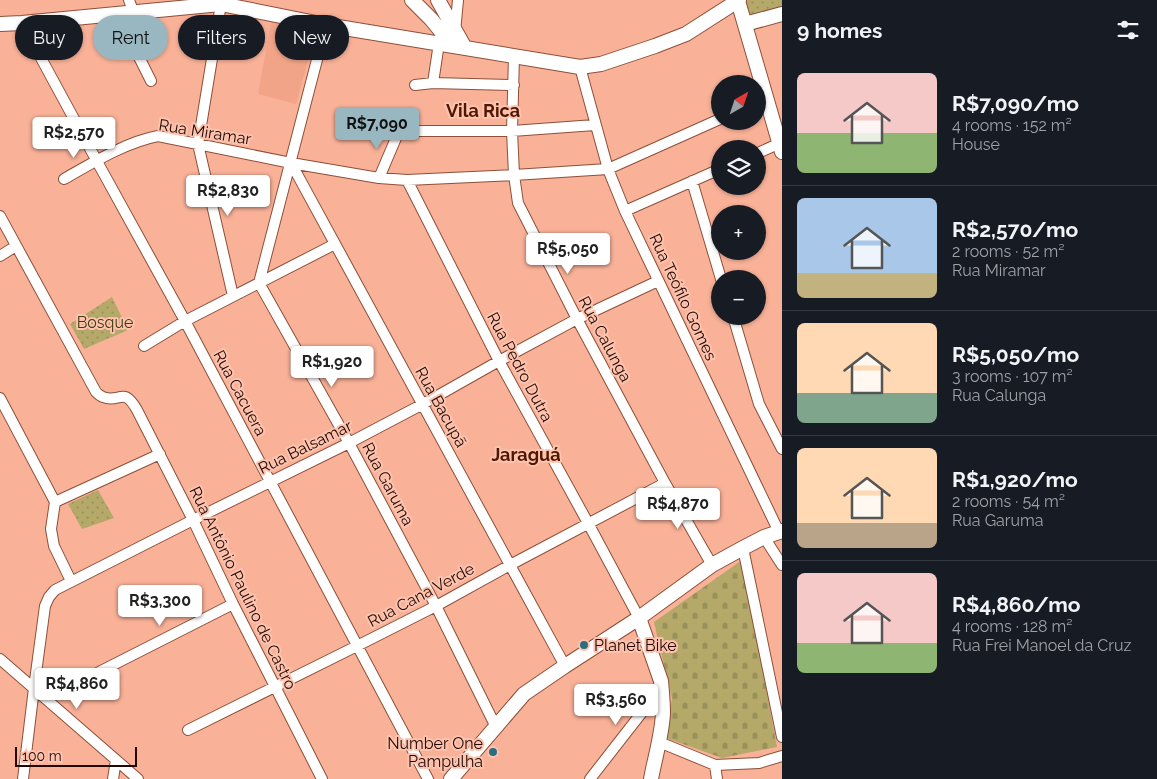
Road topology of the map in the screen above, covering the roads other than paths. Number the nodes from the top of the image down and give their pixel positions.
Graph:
1 (412, 0) edge
2 (438, 0) edge
3 (458, 0) edge
4 (738, 0) edge
5 (222, 2) edge
6 (131, 6) edge
7 (117, 13) junction
8 (782, 14) edge
9 (281, 15) edge
10 (83, 16) edge
11 (15, 23) edge
12 (0, 24) edge
13 (745, 24) junction
14 (349, 29) edge
15 (455, 32) junction
16 (439, 43) junction
17 (459, 47) junction
18 (514, 55) junction
19 (43, 60) edge
20 (317, 60) edge
21 (580, 67) junction
22 (756, 75) edge
23 (150, 81) dead end
24 (433, 83) junction
25 (414, 85) dead end
26 (514, 85) junction
27 (766, 110) edge
28 (711, 123) edge
29 (595, 125) junction
30 (512, 131) junction
31 (198, 144) junction
32 (781, 148) edge
33 (766, 151) edge
34 (97, 161) junction
35 (291, 163) junction
36 (608, 169) junction
37 (711, 173) edge
38 (514, 176) junction
39 (379, 178) junction
40 (64, 180) dead end
41 (407, 180) junction
42 (692, 181) junction
43 (625, 211) junction
44 (0, 216) edge
45 (335, 244) junction
46 (16, 246) junction
47 (0, 256) edge
48 (718, 270) edge
49 (658, 281) junction
50 (259, 283) junction
51 (233, 296) junction
52 (576, 319) junction
53 (185, 321) junction
54 (735, 325) edge
55 (144, 346) dead end
56 (498, 361) junction
57 (423, 404) junction
58 (1, 405) edge
59 (349, 443) junction
60 (782, 449) edge
61 (160, 454) junction
62 (270, 481) junction
63 (665, 482) junction
64 (55, 502) junction
65 (193, 520) junction
66 (588, 523) junction
67 (780, 532) edge
68 (764, 537) junction
69 (742, 548) junction
70 (510, 565) junction
71 (712, 565) junction
72 (782, 565) edge
73 (71, 581) junction
74 (233, 604) junction
75 (436, 606) junction
76 (639, 618) junction
77 (357, 646) junction
78 (0, 659) edge
79 (565, 666) junction
80 (99, 672) dead end
81 (274, 686) junction
82 (34, 688) junction
83 (661, 688) junction
84 (496, 727) junction
85 (188, 730) dead end
86 (782, 737) edge
87 (659, 742) junction
88 (782, 756) edge
89 (116, 760) junction
90 (715, 766) junction
91 (23, 779) edge
92 (113, 779) edge
93 (138, 779) edge
94 (322, 779) edge
95 (428, 779) edge
96 (451, 779) edge
97 (590, 779) edge
98 (650, 779) edge
99 (717, 779) edge

1 - 17 street
2 - 15 street
3 - 15 street
4 - 13 street
4 - 21 street
5 - 6 street
5 - 9 street
5 - 31 street
6 - 7 street
7 - 10 street
7 - 23 street
8 - 13 street
11 - 12 street
13 - 22 street
14 - 16 street
15 - 17 street
16 - 17 street
16 - 24 street
17 - 18 street
18 - 21 street
18 - 26 street, Rua Calunga
19 - 34 street, Rua Cacuera
20 - 35 street
21 - 29 street, Rua Teófilo Gomes
24 - 25 street
24 - 26 street
26 - 30 street, Rua Calunga
27 - 32 street
28 - 36 street, Rua Miramar
29 - 30 street
29 - 36 street, Rua Teófilo Gomes
30 - 38 street, Rua Calunga
30 - 39 street
31 - 34 street, Rua Miramar
31 - 35 street, Rua Miramar
31 - 51 street
32 - 33 street
34 - 40 street, Rua Miramar
34 - 53 street, Rua Cacuera
35 - 39 street, Rua Miramar
35 - 45 street, Rua Bacupã
35 - 50 street
36 - 38 street, Rua Miramar
36 - 43 street, Rua Teófilo Gomes
37 - 42 street
38 - 41 street, Rua Miramar
38 - 52 street, Rua Calunga
39 - 41 street, Rua Miramar
41 - 56 street, Rua Pedro Dutra
42 - 43 street
42 - 48 street
43 - 49 street, Rua Teófilo Gomes
44 - 46 street
45 - 50 street
45 - 57 street, Rua Bacupã
46 - 47 street
46 - 61 street, Rua Antônio Paulino de Castro
49 - 52 street, Rua Balsamar
49 - 67 street, Rua Teófilo Gomes
50 - 51 street
50 - 59 street, Rua Garuma
51 - 53 street
52 - 56 street, Rua Balsamar
52 - 63 street, Rua Calunga
53 - 55 street
53 - 62 street, Rua Cacuera
54 - 60 street
56 - 57 street, Rua Balsamar
56 - 66 street, Rua Pedro Dutra
57 - 59 street, Rua Balsamar
57 - 70 street, Rua Bacupã
58 - 64 street
59 - 62 street, Rua Balsamar
59 - 75 street, Rua Garuma
61 - 64 street
61 - 65 street, Rua Antônio Paulino de Castro
62 - 65 street, Rua Balsamar
62 - 77 street, Rua Cacuera
63 - 66 street, Rua Cana Verde
63 - 71 street, Rua Calunga
64 - 73 street
65 - 73 street, Rua Balsamar
65 - 74 street, Rua Antônio Paulino de Castro
66 - 70 street, Rua Cana Verde
66 - 76 street, Rua Pedro Dutra
67 - 68 street
68 - 69 street
68 - 72 street
69 - 71 street
69 - 86 street
70 - 75 street, Rua Cana Verde
70 - 79 street, Rua Bacupã
71 - 76 street
73 - 82 street, Rua Balsamar
74 - 80 street
74 - 81 street, Rua Antônio Paulino de Castro
75 - 77 street, Rua Cana Verde
75 - 84 street, Rua Garuma
76 - 79 street
76 - 83 street
77 - 81 street, Rua Cana Verde
77 - 95 street, Rua Cacuera
78 - 82 street
79 - 84 street
81 - 85 street, Rua Cana Verde
81 - 94 street, Rua Antônio Paulino de Castro
82 - 89 street
82 - 91 street, Rua Balsamar
83 - 87 street
83 - 97 street
84 - 96 street
87 - 90 street
87 - 98 street
88 - 90 street
89 - 92 street
89 - 93 street
90 - 99 street

